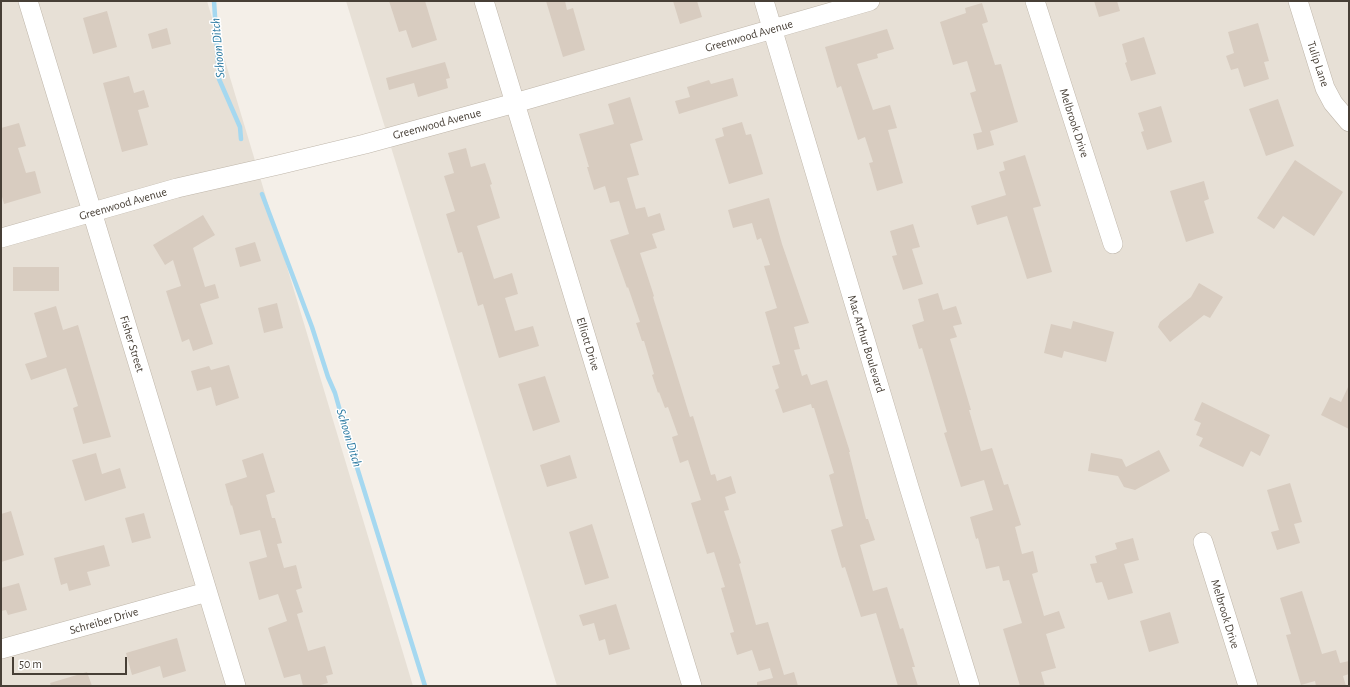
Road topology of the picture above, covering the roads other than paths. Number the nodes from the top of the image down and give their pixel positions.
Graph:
1 (28, 1) edge
2 (484, 1) edge
3 (764, 1) edge
4 (870, 1) edge
5 (1035, 1) edge
6 (1298, 1) edge
7 (772, 29) junction
8 (514, 103) junction
9 (1348, 122) edge
10 (93, 213) junction
11 (1, 238) edge
12 (1113, 244) dead end
13 (1203, 542) dead end
14 (207, 592) junction
15 (1, 650) edge
16 (236, 686) edge
17 (692, 686) edge
18 (970, 686) edge
19 (1248, 686) edge

1 - 10 street, Fisher Street
2 - 8 street, Elliott Drive
3 - 7 street, Mac Arthur Boulevard
4 - 7 street, Greenwood Avenue
5 - 12 street, Melbrook Drive
6 - 9 street, Tulip Lane
7 - 8 street, Greenwood Avenue
7 - 18 street, Mac Arthur Boulevard
8 - 10 street, Greenwood Avenue
8 - 17 street, Elliott Drive
10 - 11 street, Greenwood Avenue
10 - 14 street, Fisher Street
13 - 19 street, Melbrook Drive
14 - 15 street, Schreiber Drive
14 - 16 street, Fisher Street

